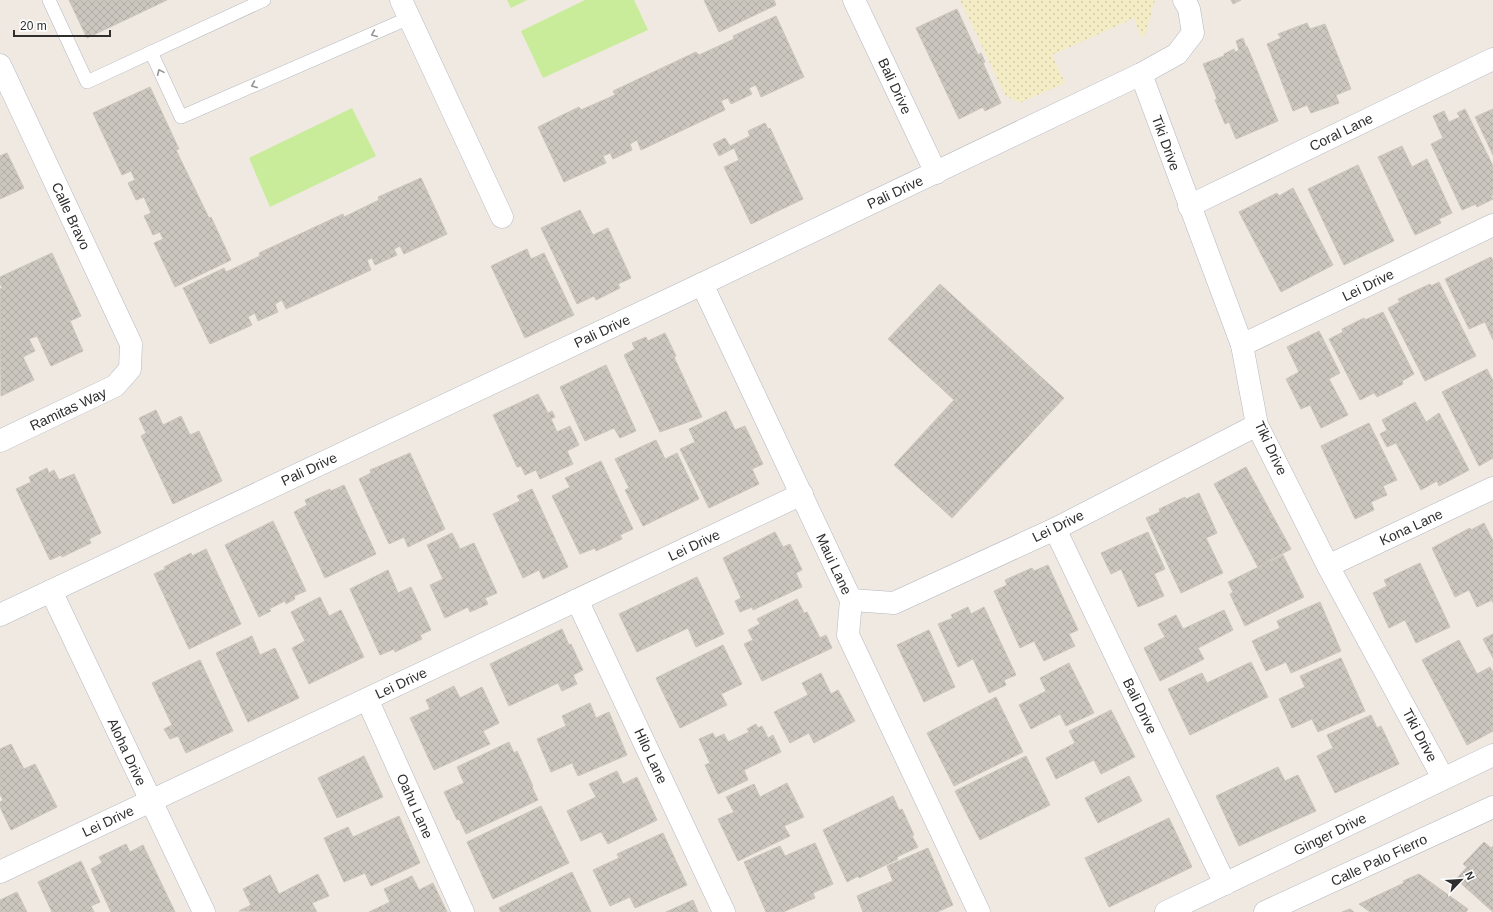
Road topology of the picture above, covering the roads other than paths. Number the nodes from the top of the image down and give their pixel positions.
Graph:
1 (49, 0) edge
2 (264, 0) edge
3 (854, 0) edge
4 (1184, 0) edge
5 (405, 9) edge
6 (151, 52) junction
7 (1493, 59) edge
8 (0, 65) edge
9 (1141, 74) junction
10 (936, 172) junction
11 (1189, 206) junction
12 (502, 217) dead end
13 (1493, 226) edge
14 (702, 284) junction
15 (1242, 345) junction
16 (130, 369) joint
17 (1257, 424) junction
18 (0, 441) edge
19 (1493, 488) edge
20 (802, 494) junction
21 (1055, 529) junction
22 (1328, 566) junction
23 (51, 591) junction
24 (577, 600) junction
25 (851, 600) junction
26 (0, 615) edge
27 (366, 699) junction
28 (1493, 755) edge
29 (1443, 778) junction
30 (151, 801) junction
31 (1493, 807) edge
32 (0, 872) edge
33 (1225, 884) junction
34 (204, 912) edge
35 (463, 912) edge
36 (724, 912) edge
37 (979, 912) edge
38 (1166, 912) edge
39 (1265, 912) edge

1 - 6 lane
2 - 6 lane
3 - 10 street, Bali Drive
4 - 9 street, Pali Drive
5 -> 6 lane
5 - 12 street
7 - 11 street, Coral Lane
8 - 16 street, Calle Bravo
9 - 10 street, Pali Drive
9 - 11 street, Tiki Drive
10 - 14 street, Pali Drive
11 - 15 street, Tiki Drive
13 - 15 street, Lei Drive
14 - 20 street, Maui Lane
14 - 23 street, Pali Drive
15 - 17 street, Tiki Drive
16 - 18 street, Ramitas Way
17 - 21 street, Lei Drive
17 - 22 street, Tiki Drive
19 - 22 street, Kona Lane
20 - 24 street, Lei Drive
20 - 25 street, Maui Lane
21 - 25 street, Lei Drive
21 - 33 street, Bali Drive
22 - 29 street, Tiki Drive
23 - 26 street, Pali Drive
23 - 30 street, Aloha Drive
24 - 27 street, Lei Drive
24 - 36 street, Hilo Lane
25 - 37 street, Maui Lane
27 - 30 street, Lei Drive
27 - 35 street, Oahu Lane
28 - 29 street, Ginger Drive
29 - 33 street, Ginger Drive
30 - 32 street, Lei Drive
30 - 34 street, Aloha Drive
31 - 39 street, Calle Palo Fierro
33 - 38 street, Ginger Drive

